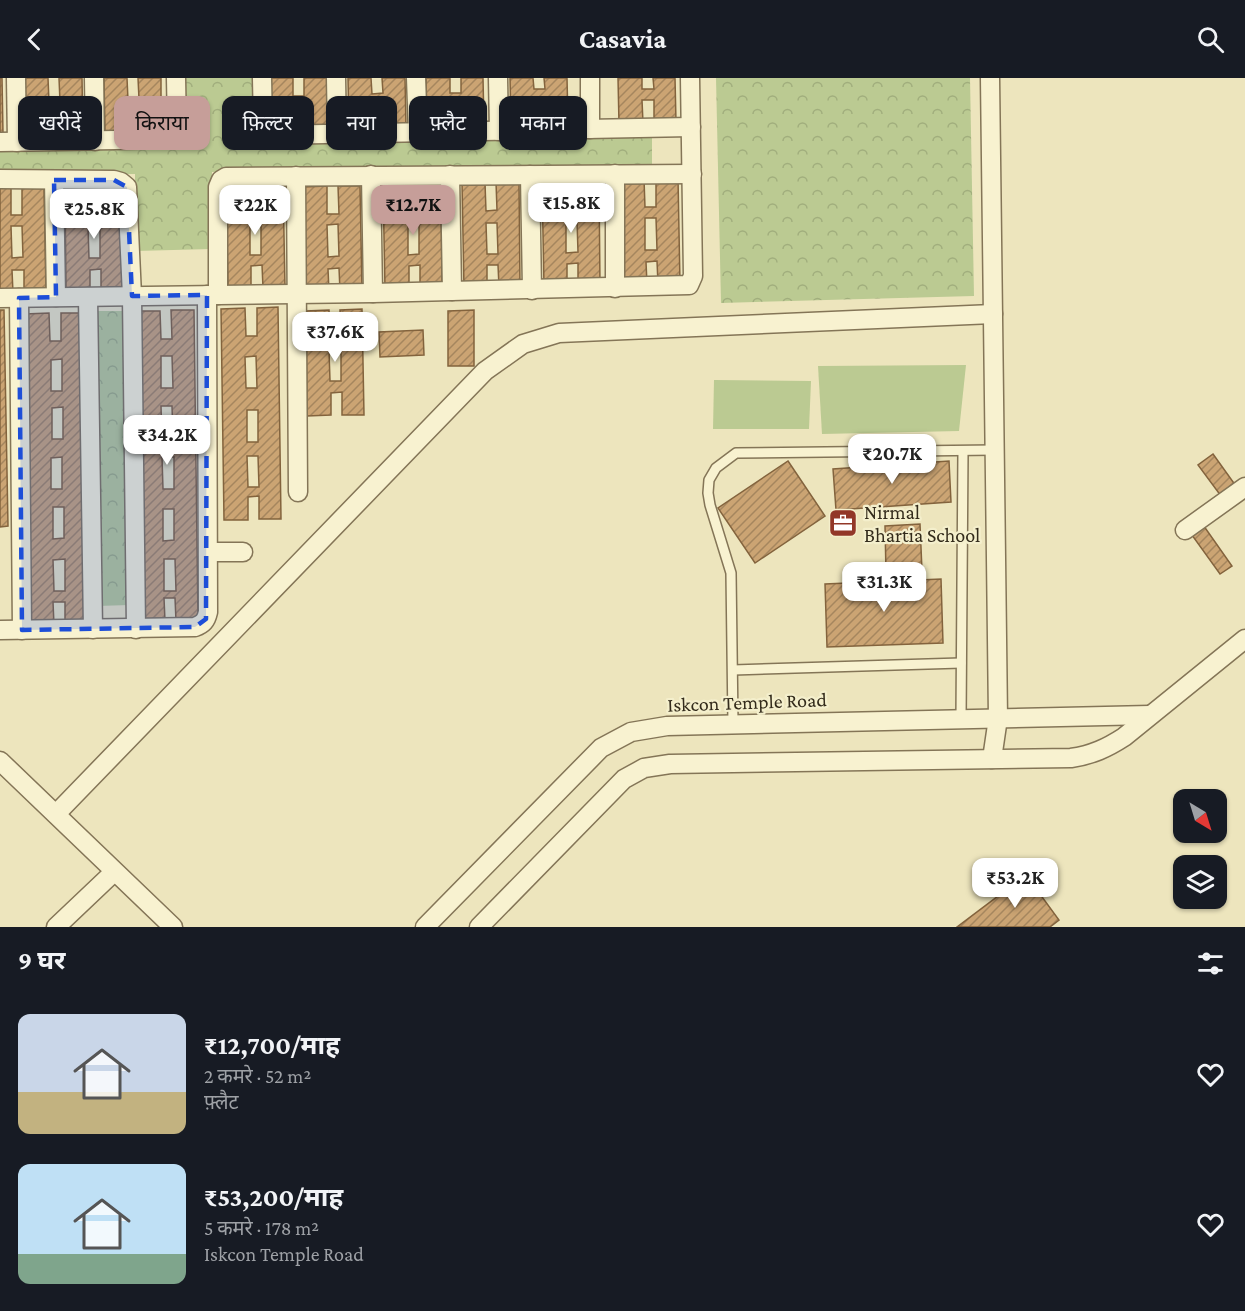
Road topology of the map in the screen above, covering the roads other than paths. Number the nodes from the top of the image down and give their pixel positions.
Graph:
1 (16, 78) edge
2 (94, 78) edge
3 (176, 78) edge
4 (262, 78) edge
5 (336, 78) edge
6 (416, 78) edge
7 (498, 78) edge
8 (590, 78) edge
9 (690, 78) edge
10 (990, 78) edge
11 (94, 96) edge
12 (336, 96) edge
13 (417, 96) edge
14 (691, 127) junction
15 (587, 129) edge
16 (590, 129) junction
17 (487, 130) edge
18 (499, 130) joint
19 (326, 133) edge
20 (102, 141) edge
21 (8, 142) edge
22 (615, 174) junction
23 (692, 174) junction
24 (530, 175) junction
25 (296, 176) junction
26 (371, 176) junction
27 (450, 176) junction
28 (0, 179) edge
29 (54, 180) junction
30 (615, 288) junction
31 (532, 290) junction
32 (452, 291) junction
33 (373, 293) junction
34 (297, 294) junction
35 (212, 295) junction
36 (132, 296) junction
37 (56, 297) junction
38 (88, 297) junction
39 (0, 298) edge
40 (19, 298) junction
41 (993, 314) junction
42 (995, 450) junction
43 (963, 451) junction
44 (1245, 487) edge
45 (298, 492) dead end
46 (1185, 530) dead end
47 (208, 552) junction
48 (243, 552) dead end
49 (136, 629) junction
50 (0, 630) edge
51 (22, 630) junction
52 (93, 630) junction
53 (1245, 639) edge
54 (961, 663) junction
55 (733, 670) junction
56 (1150, 715) junction
57 (998, 718) junction
58 (961, 719) junction
59 (733, 724) junction
60 (992, 759) junction
61 (0, 761) edge
62 (56, 814) junction
63 (114, 872) junction
64 (56, 927) edge
65 (173, 927) edge
66 (425, 927) edge
67 (479, 927) edge

1 - 21 street
2 - 11 street
3 - 20 street
4 - 19 street
5 - 12 street
6 - 13 street
7 - 18 street
8 - 16 street
9 - 14 street
10 - 41 street
14 - 16 street
14 - 23 street
15 - 16 street
17 - 18 street
22 - 23 street
22 - 24 street
22 - 30 street
23 - 30 street
24 - 27 street
24 - 31 street
25 - 26 street
25 - 34 street
25 - 35 street
26 - 27 street
26 - 33 street
27 - 32 street
28 - 29 street
29 - 36 street
29 - 37 street
30 - 31 street
31 - 32 street
32 - 33 street
33 - 34 street
34 - 35 street
34 - 45 street
35 - 36 street
35 - 47 street
36 - 38 street
36 - 49 street
37 - 38 street
37 - 40 street
38 - 52 street
39 - 40 street
40 - 51 street
41 - 42 street
41 - 62 street
42 - 43 lane
42 - 57 street
43 - 54 lane
43 - 55 lane
44 - 46 street
47 - 48 street
47 - 49 street
49 - 52 street
50 - 51 street
51 - 52 street
53 - 56 street
54 - 55 lane
54 - 58 lane
55 - 59 lane
56 - 57 street, Iskcon Temple Road
56 - 60 street
57 - 58 street, Iskcon Temple Road
57 - 60 street
58 - 59 street, Iskcon Temple Road
59 - 66 street, Iskcon Temple Road
60 - 67 street
61 - 62 street
62 - 63 street
63 - 64 street
63 - 65 street

